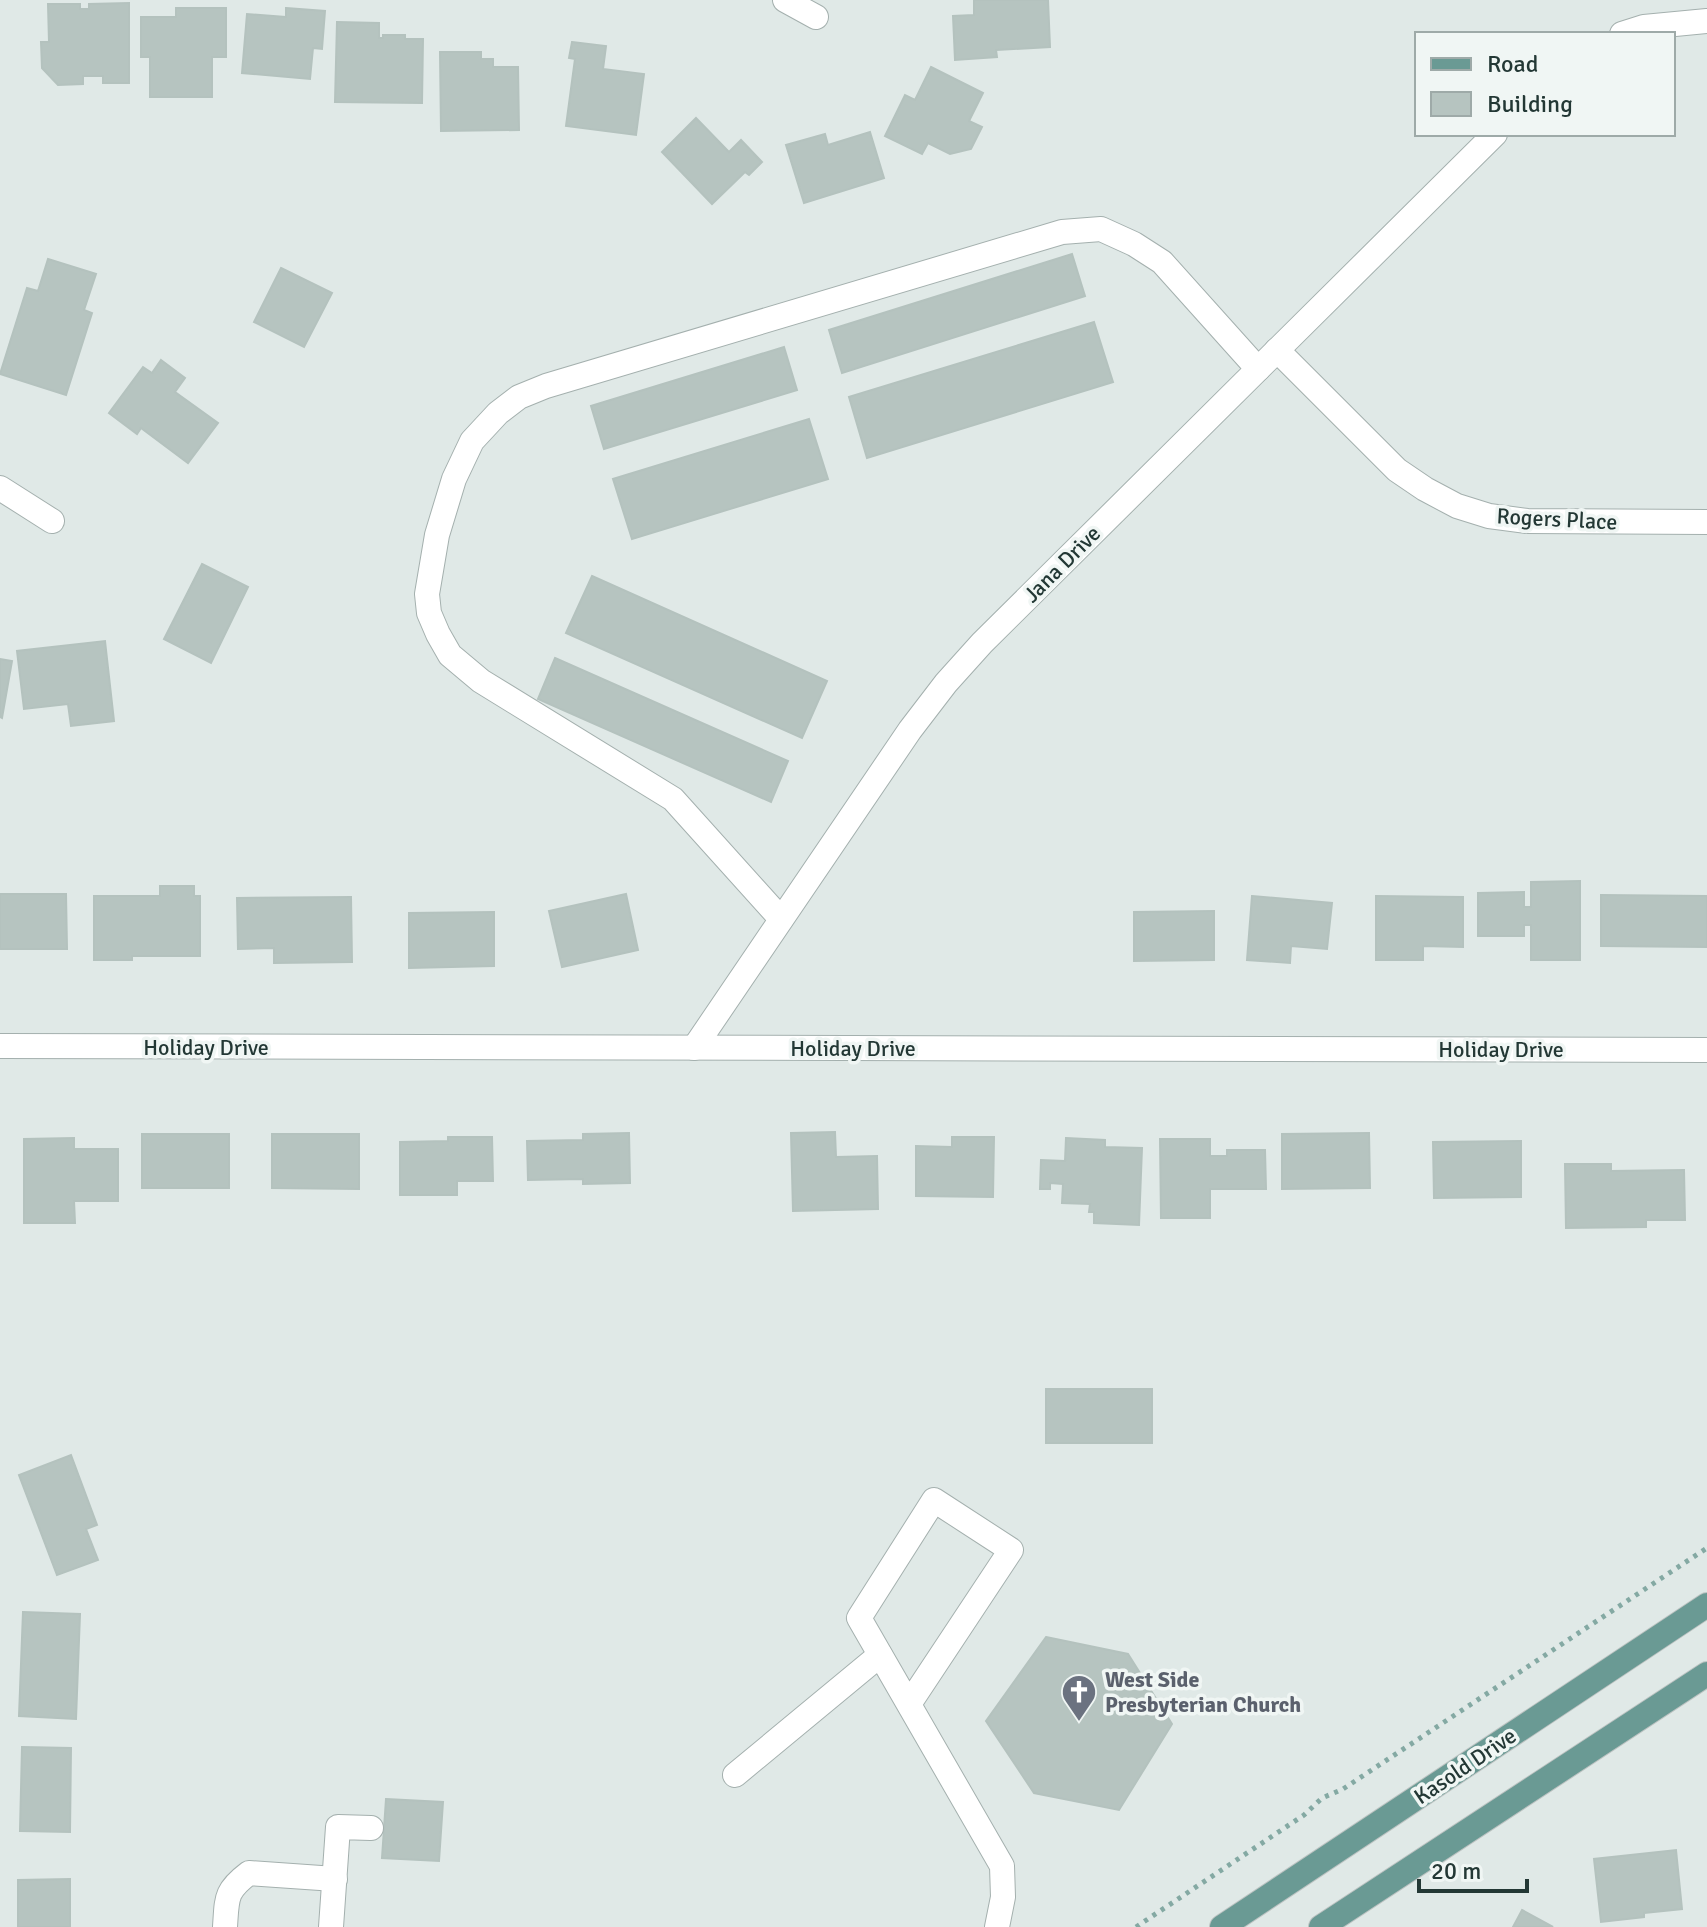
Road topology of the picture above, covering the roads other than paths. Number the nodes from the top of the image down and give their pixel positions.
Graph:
1 (785, 0) edge
2 (816, 17) dead end
3 (1707, 21) edge
4 (1628, 32) edge
5 (1493, 136) edge
6 (1277, 350) junction
7 (1258, 369) junction
8 (0, 488) edge
9 (52, 521) dead end
10 (1707, 522) edge
11 (781, 919) junction
12 (0, 1046) edge
13 (694, 1048) junction
14 (1707, 1050) edge
15 (1707, 1605) edge
16 (880, 1655) junction
17 (1707, 1674) edge
18 (909, 1704) junction
19 (735, 1775) dead end
20 (371, 1828) dead end
21 (335, 1879) junction
22 (225, 1927) edge
23 (331, 1927) edge
24 (997, 1927) edge
25 (1222, 1927) edge
26 (1321, 1927) edge

1 - 2 street
3 - 4 street
5 - 6 street, Jana Drive
6 - 7 street, Jana Drive
6 - 10 street, Rogers Place
7 - 11 street, Jana Drive
7 - 11 street
8 - 9 street
11 - 13 street, Jana Drive
12 - 13 street, Holiday Drive
13 - 14 street, Holiday Drive
15 - 25 main road, Kasold Drive
16 - 18 street
16 - 18 street
16 - 19 street
17 - 26 main road
18 - 24 street
20 - 21 street
21 - 22 street
21 - 23 street

